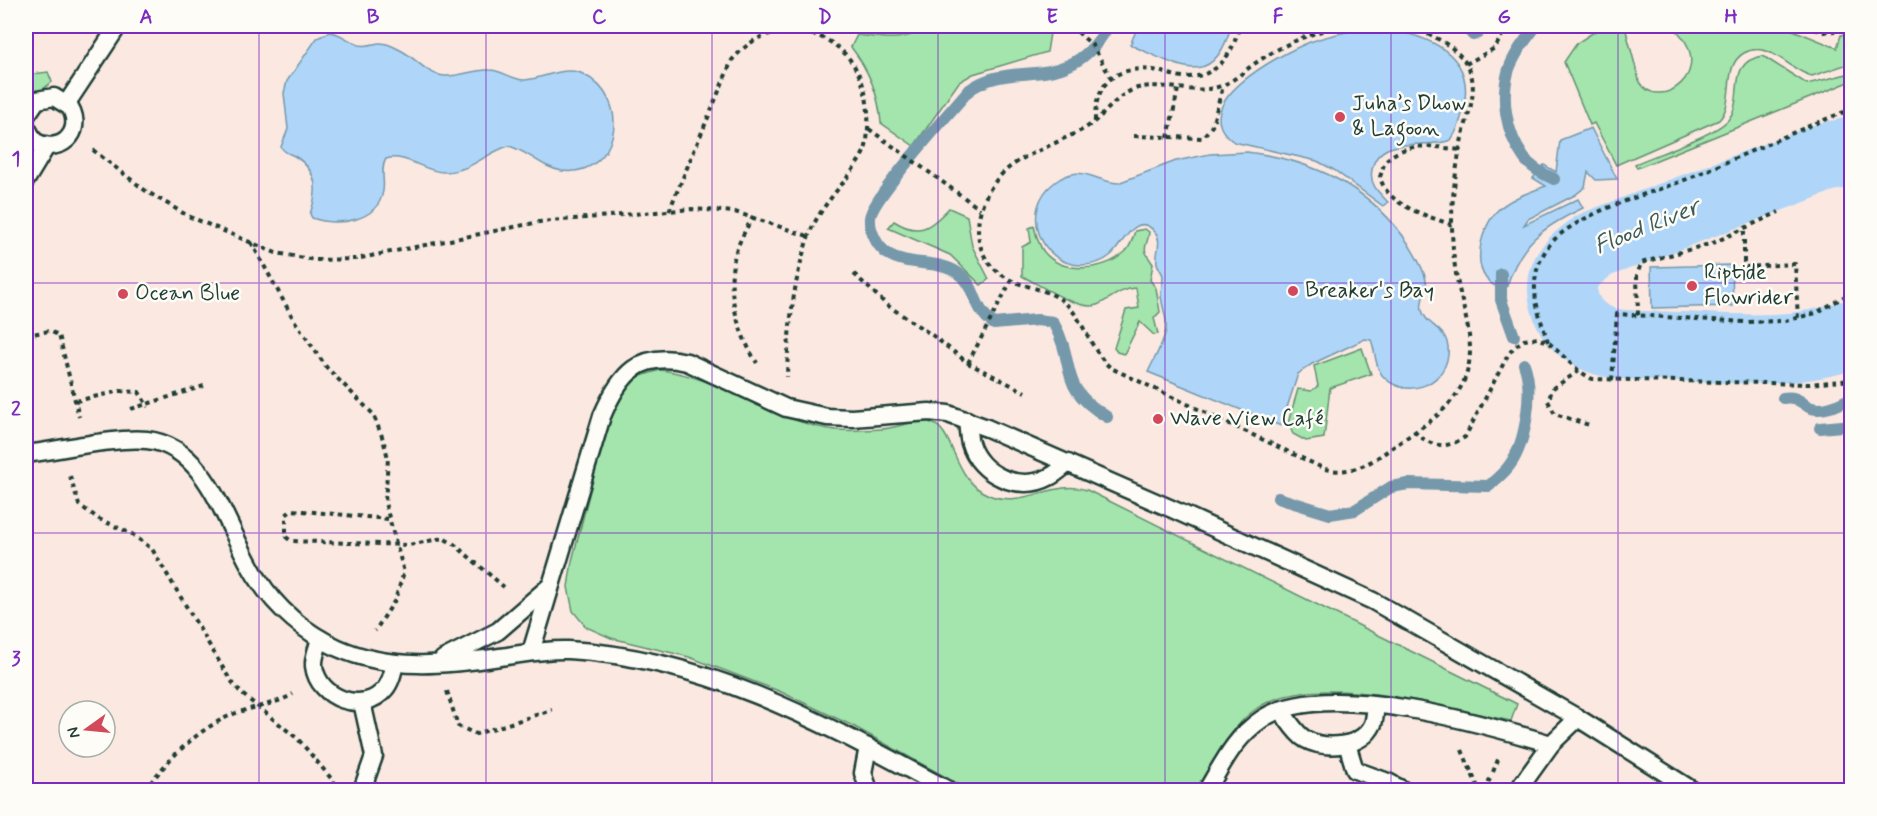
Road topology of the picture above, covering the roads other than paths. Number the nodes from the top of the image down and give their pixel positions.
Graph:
1 (118, 26) edge
2 (67, 103) junction
3 (26, 116) edge
4 (26, 126) edge
5 (46, 147) junction
6 (26, 180) edge
7 (967, 420) junction
8 (26, 454) edge
9 (1068, 463) junction
10 (551, 586) junction
11 (320, 639) junction
12 (531, 652) junction
13 (395, 663) junction
14 (429, 666) junction
15 (362, 702) junction
16 (1376, 705) junction
17 (1280, 710) junction
18 (1578, 718) junction
19 (1347, 744) junction
20 (1551, 744) junction
21 (868, 747) junction
22 (362, 790) edge
23 (869, 790) edge
24 (948, 790) edge
25 (1208, 790) edge
26 (1404, 790) edge
27 (1518, 790) edge
28 (1692, 790) edge

1 - 2 lane
2 - 3 lane
2 - 5 lane
4 - 5 lane
5 - 6 lane
7 - 9 lane
7 - 9 lane
7 - 10 lane
8 - 11 lane
9 - 18 lane
10 - 12 lane
10 - 14 lane
11 - 13 lane
11 - 15 lane
12 - 14 lane
12 - 21 lane
13 - 14 lane
13 - 15 lane
15 - 22 lane
16 - 17 lane
16 - 19 lane
16 - 20 lane
17 - 19 lane
17 - 25 lane
18 - 20 lane
18 - 28 lane
19 - 26 lane
20 - 27 lane
21 - 23 lane
21 - 24 lane

